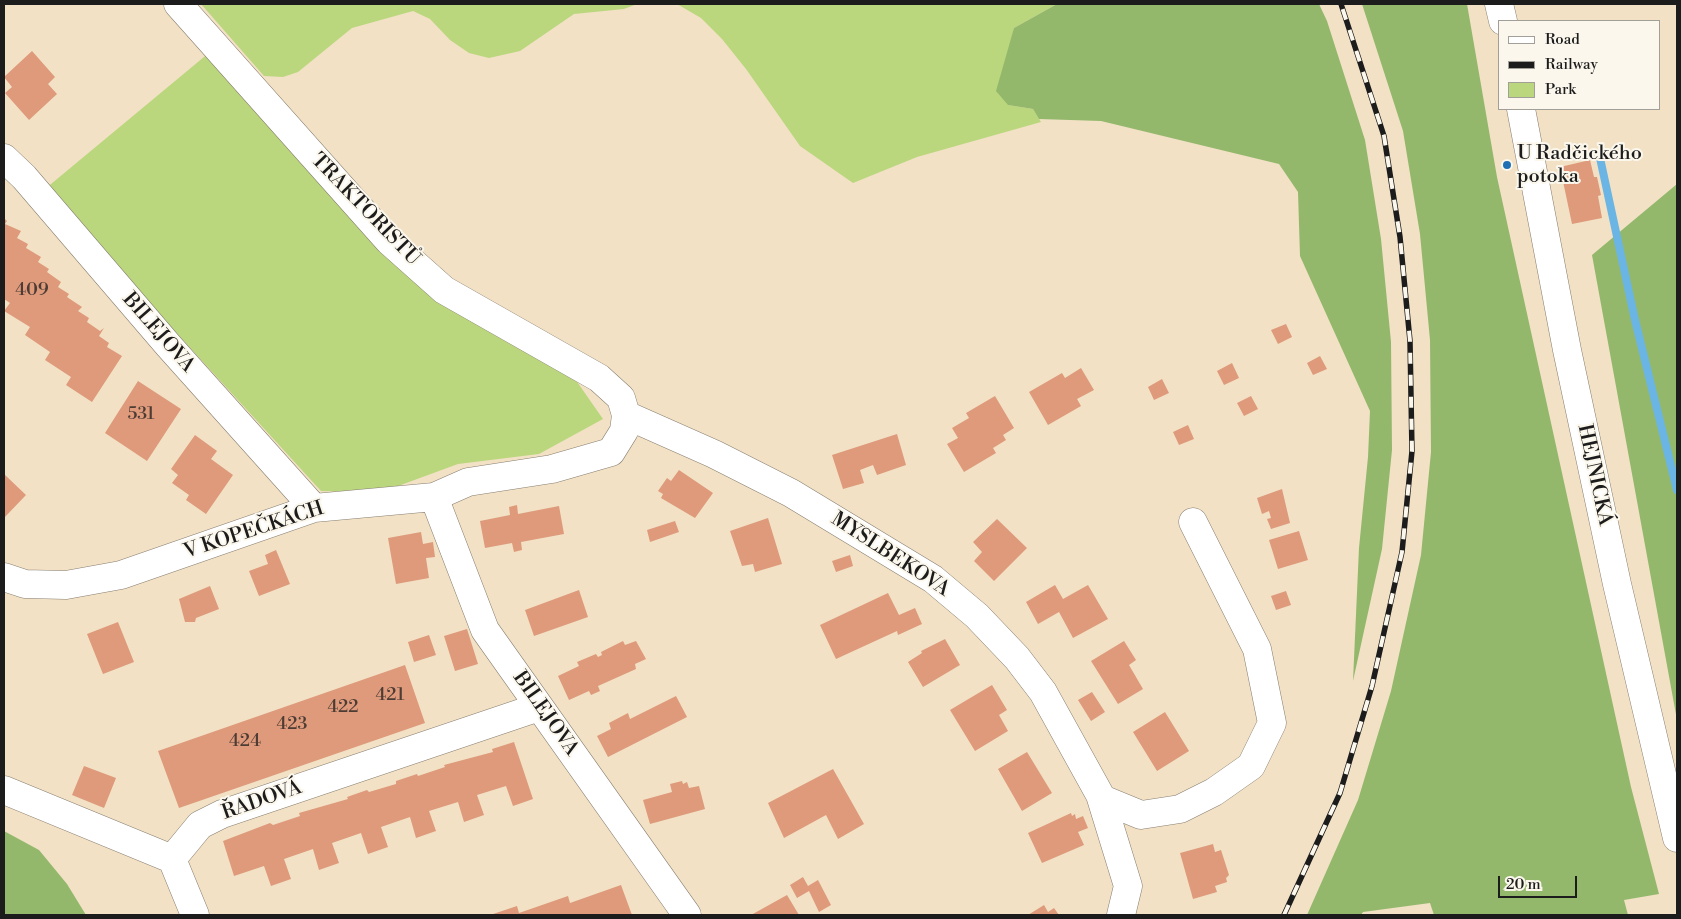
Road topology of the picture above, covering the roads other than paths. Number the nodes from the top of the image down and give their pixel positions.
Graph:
1 (178, 4) edge
2 (1499, 4) edge
3 (1503, 20) edge
4 (1521, 110) edge
5 (4, 158) edge
6 (626, 415) junction
7 (434, 497) junction
8 (314, 508) junction
9 (1193, 522) dead end
10 (4, 577) edge
11 (540, 707) junction
12 (4, 790) edge
13 (1102, 799) junction
14 (1677, 838) edge
15 (172, 859) junction
16 (194, 915) edge
17 (687, 915) edge
18 (1121, 915) edge

1 - 6 street, TRAKTORISTŮ
2 - 3 street
4 - 14 street, HEJNICKÁ
5 - 8 street, BILEJOVA
6 - 7 street, V KOPEČKÁCH
6 - 13 street, MYSLBEKOVA
7 - 8 street, V KOPEČKÁCH
7 - 11 street, BILEJOVA
8 - 10 street, V KOPEČKÁCH
9 - 13 street
11 - 15 street, ŘADOVÁ
11 - 17 street, BILEJOVA
12 - 15 street
13 - 18 street, MYSLBEKOVA
15 - 16 street

